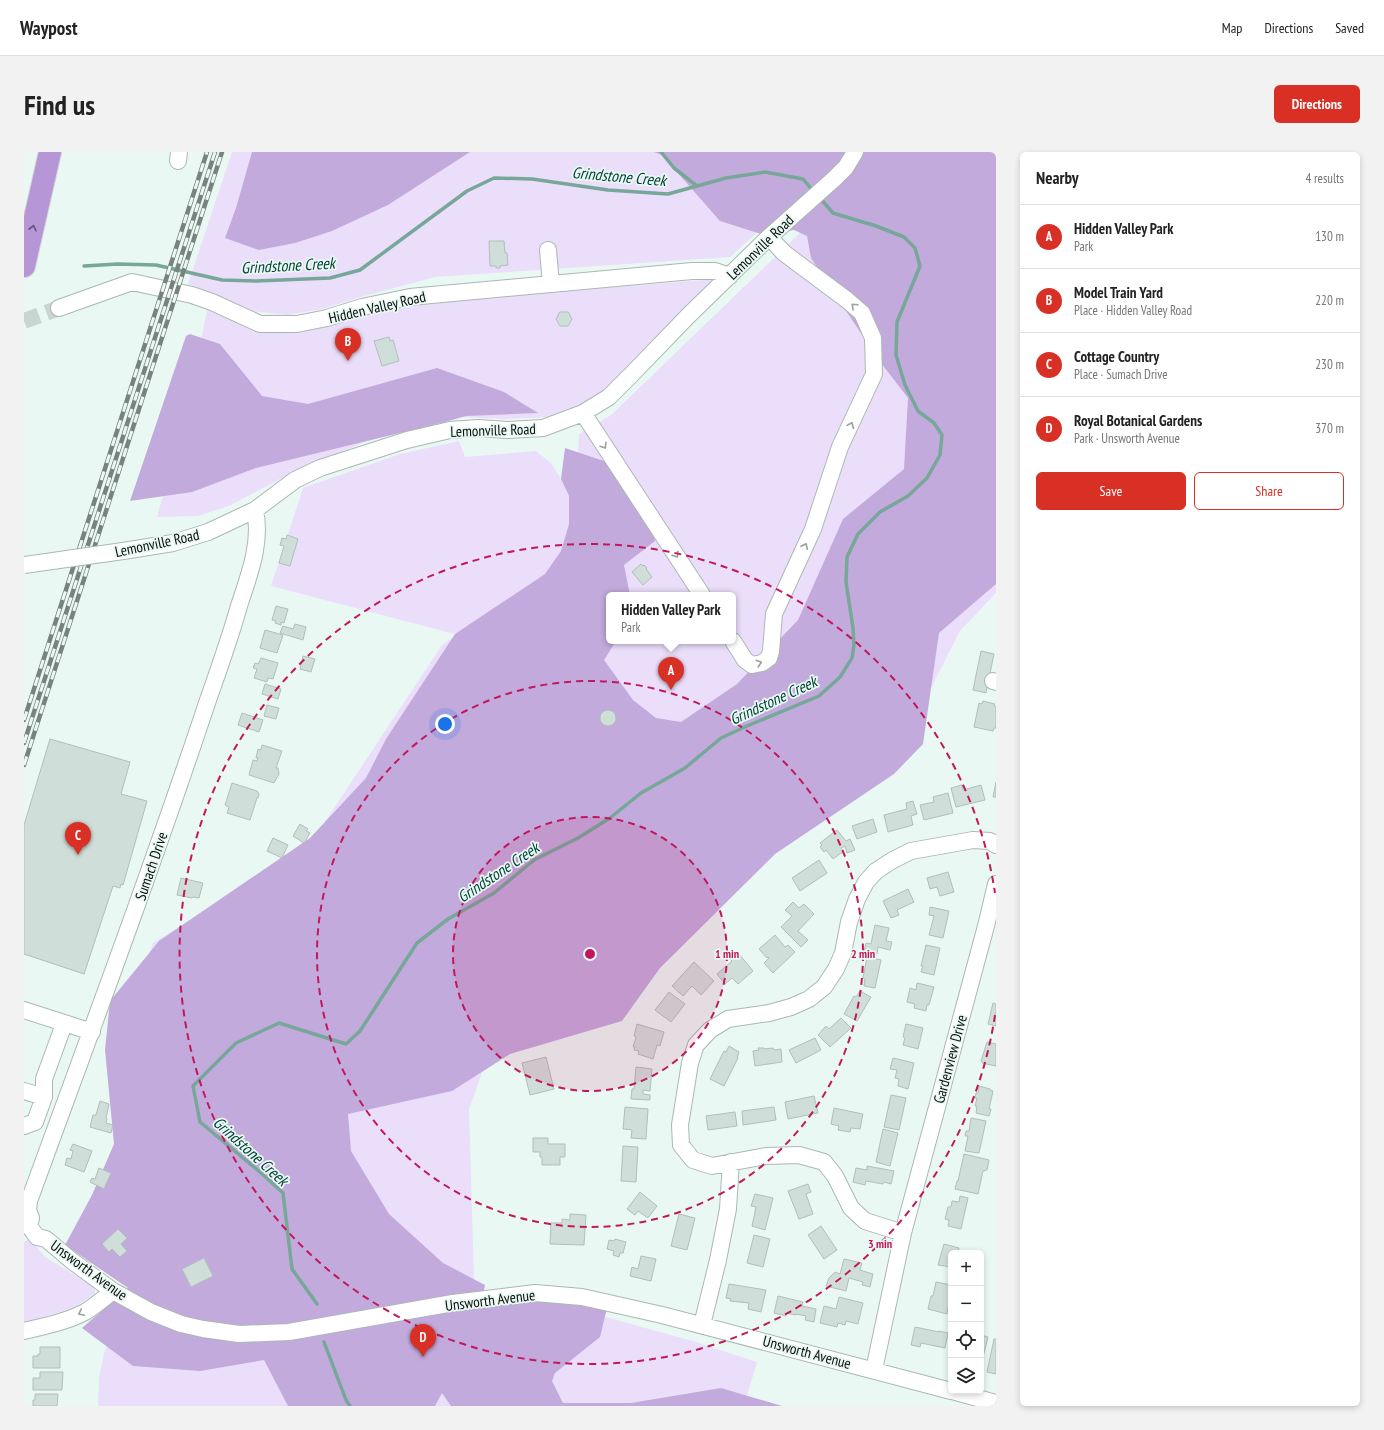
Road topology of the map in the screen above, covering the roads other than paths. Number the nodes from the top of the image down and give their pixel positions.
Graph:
1 (50, 152) edge
2 (855, 152) edge
3 (769, 238) junction
4 (548, 250) dead end
5 (24, 266) edge
6 (730, 276) junction
7 (551, 284) junction
8 (59, 308) tunnel mouth
9 (583, 413) junction
10 (255, 510) junction
11 (24, 565) edge
12 (700, 592) edge
13 (735, 644) edge
14 (996, 845) edge
15 (996, 884) edge
16 (24, 1010) edge
17 (64, 1024) junction
18 (92, 1032) junction
19 (24, 1090) edge
20 (44, 1097) junction
21 (24, 1126) edge
22 (731, 1162) junction
23 (27, 1217) edge
24 (903, 1234) junction
25 (113, 1291) junction
26 (702, 1325) junction
27 (24, 1330) edge
28 (874, 1370) junction
29 (948, 1390) edge
30 (963, 1394) edge
31 (996, 1403) edge

5 -> 1 highway
2 - 3 street, Lemonville Road
3 - 6 street, Lemonville Road
13 -> 3 street
4 - 7 street
6 - 7 street, Hidden Valley Road
6 - 9 street, Lemonville Road
7 - 8 street, Hidden Valley Road
9 - 10 street, Lemonville Road
9 -> 12 street
10 - 11 street, Lemonville Road, bridge
10 - 18 street, Sumach Drive
14 - 22 street
15 - 24 street, Gardenview Drive
16 - 17 street
17 - 18 street
17 - 20 street
18 - 23 street, Sumach Drive
19 - 20 street
20 - 21 street
22 - 24 street
22 - 26 street
23 - 25 street, Unsworth Avenue
24 - 28 street, Gardenview Drive
25 - 26 street, Unsworth Avenue
25 -> 27 street
26 - 28 street, Unsworth Avenue
28 - 29 street, Unsworth Avenue
30 - 31 street, Unsworth Avenue

